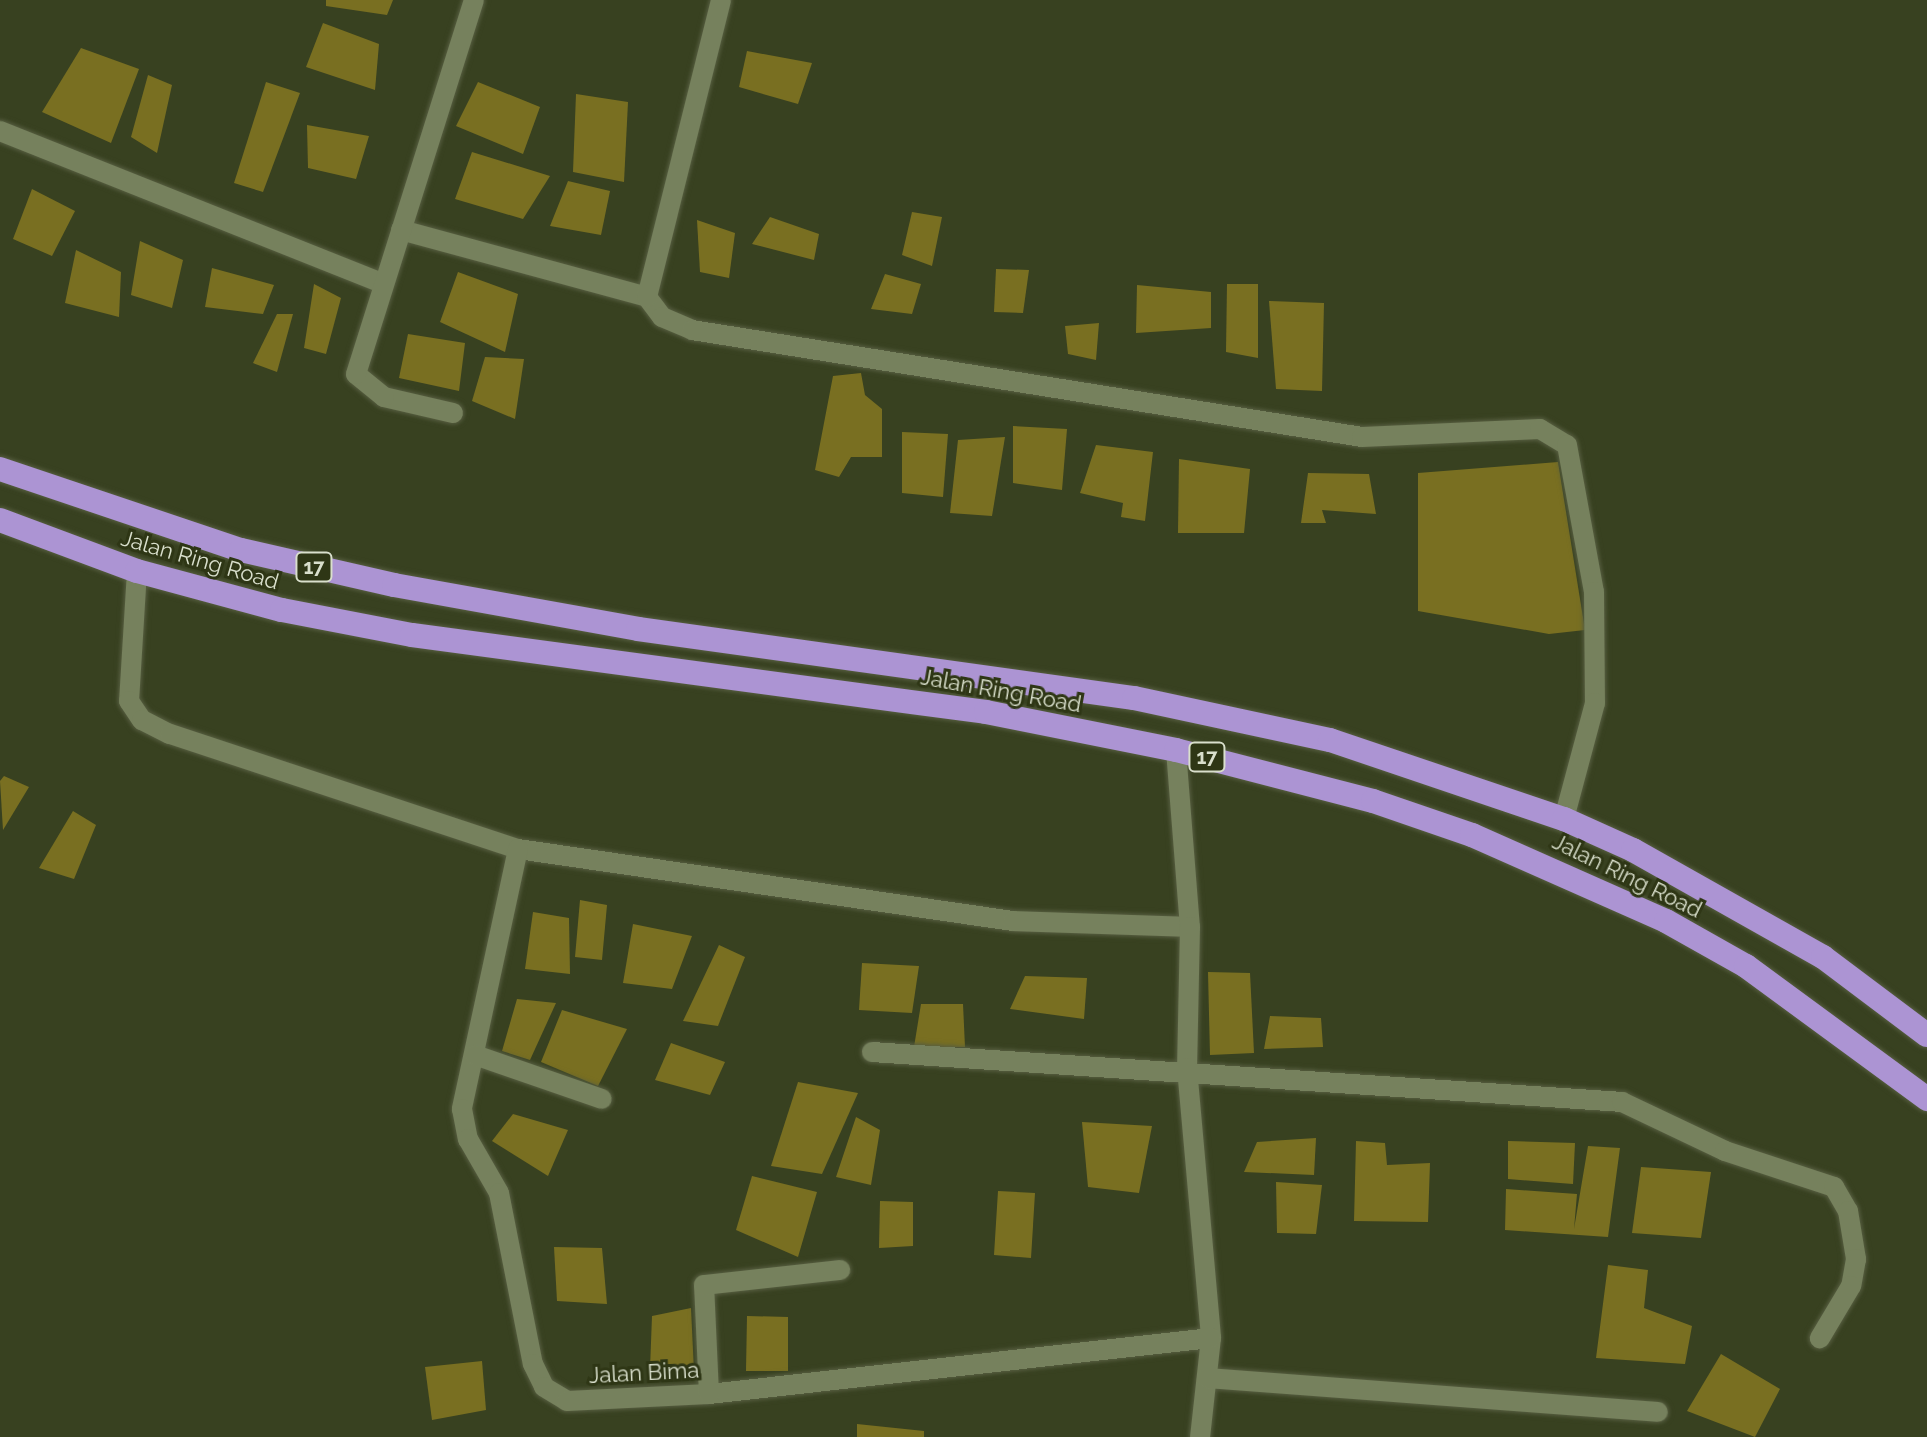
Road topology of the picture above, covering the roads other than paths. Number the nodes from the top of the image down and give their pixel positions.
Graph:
1 (474, 0) edge
2 (721, 0) edge
3 (0, 131) edge
4 (401, 230) junction
5 (380, 282) junction
6 (647, 297) junction
7 (453, 413) dead end
8 (0, 469) edge
9 (0, 520) edge
10 (137, 571) junction
11 (1176, 750) junction
12 (1564, 819) junction
13 (518, 849) junction
14 (1190, 927) junction
15 (1927, 1035) edge
16 (872, 1052) dead end
17 (475, 1055) junction
18 (1187, 1068) junction
19 (602, 1099) dead end
20 (1927, 1099) edge
21 (840, 1270) dead end
22 (1211, 1338) junction
23 (1820, 1338) dead end
24 (1207, 1378) junction
25 (709, 1394) junction
26 (1658, 1412) dead end
27 (1200, 1437) edge

1 - 4 street
2 - 6 street
3 - 5 street
4 - 5 street
4 - 6 street
5 - 7 street
6 - 12 street
8 - 12 highway, Jalan Ring Road / 17
9 - 10 highway, Jalan Ring Road / 17
10 - 11 highway, Jalan Ring Road / 17
10 - 13 street
11 - 14 street
11 - 20 highway, Jalan Ring Road / 17
12 - 15 highway, Jalan Ring Road / 17
13 - 14 street
13 - 17 street, Jalan Bima
14 - 18 street
16 - 18 street
17 - 19 street
17 - 25 street, Jalan Bima
18 - 22 street
18 - 23 street
21 - 25 street
22 - 24 street
22 - 25 street, Jalan Bima
24 - 26 street
24 - 27 street

